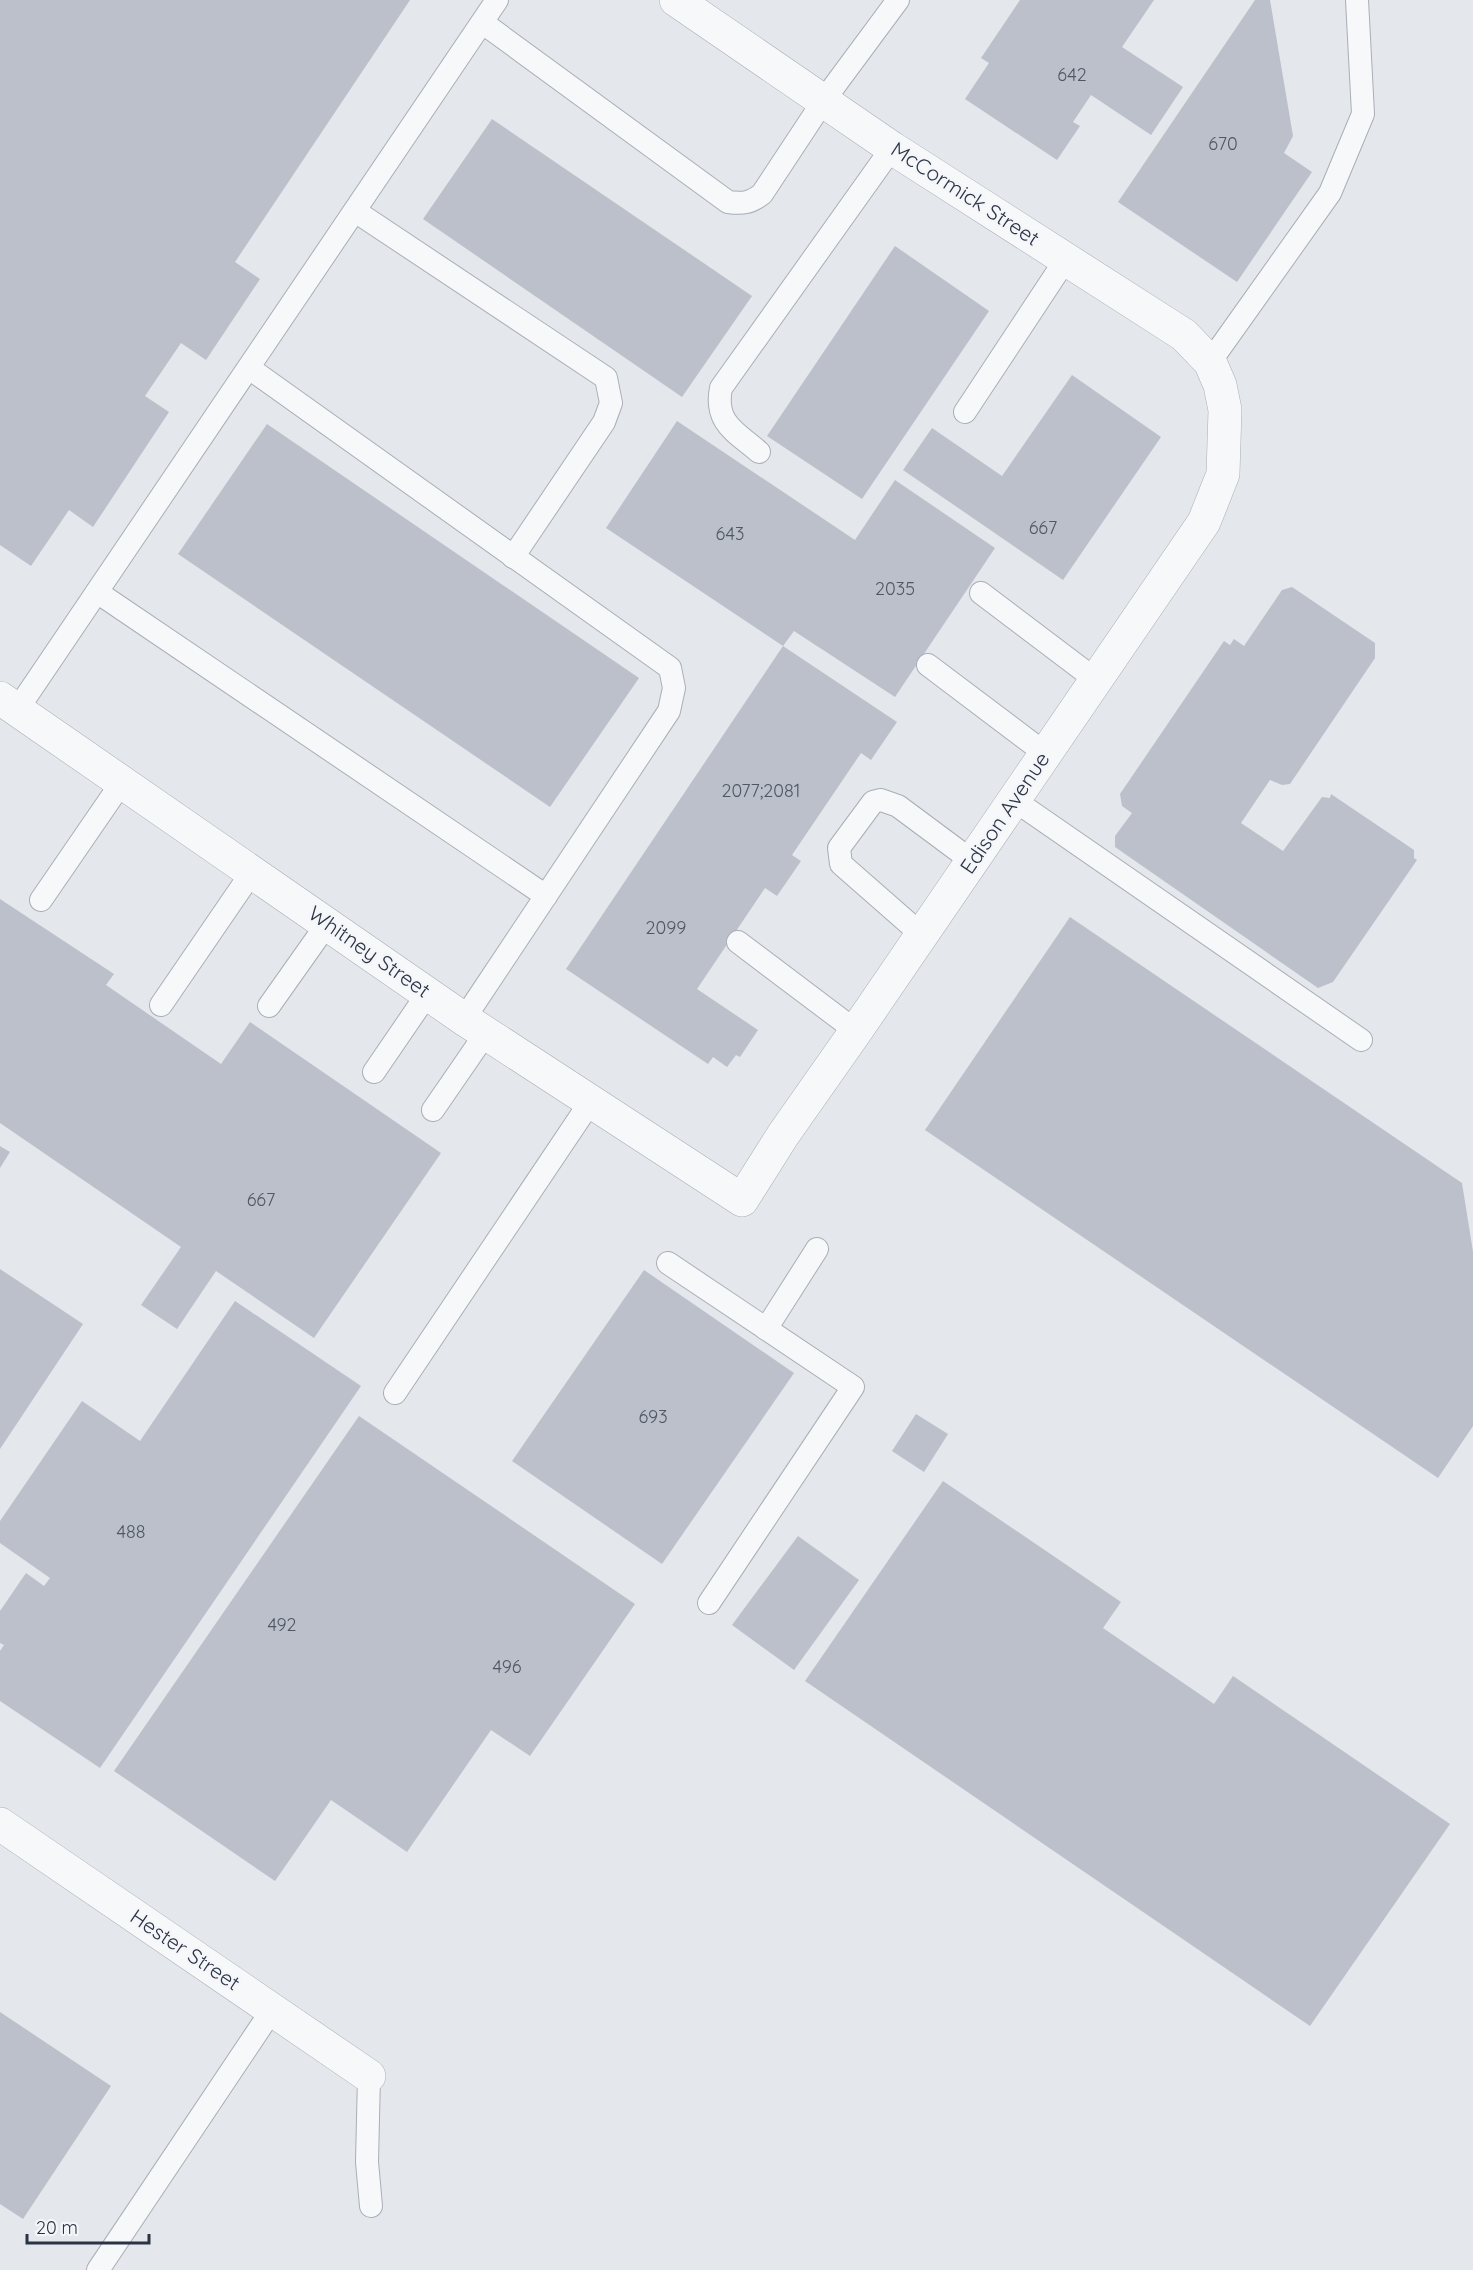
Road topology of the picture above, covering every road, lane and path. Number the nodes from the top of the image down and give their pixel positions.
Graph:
1 (497, 0) edge
2 (676, 0) edge
3 (898, 0) edge
4 (1356, 0) edge
5 (483, 23) junction
6 (824, 100) junction
7 (892, 148) junction
8 (356, 211) junction
9 (1066, 259) junction
10 (1210, 362) junction
11 (249, 368) junction
12 (1225, 410) joint
13 (965, 412) dead end
14 (759, 452) dead end
15 (513, 556) junction
16 (97, 592) junction
17 (981, 593) dead end
18 (928, 665) dead end
19 (1096, 680) junction
20 (8, 704) edge
21 (1046, 754) junction
22 (122, 782) junction
23 (1014, 800) junction
24 (972, 861) junction
25 (252, 872) junction
26 (546, 896) junction
27 (41, 900) dead end
28 (327, 924) junction
29 (922, 935) junction
30 (738, 942) dead end
31 (428, 993) junction
32 (161, 1005) dead end
33 (269, 1006) dead end
34 (475, 1026) junction
35 (856, 1031) junction
36 (1361, 1041) dead end
37 (374, 1072) dead end
38 (591, 1101) junction
39 (433, 1110) dead end
40 (742, 1200) joint
41 (817, 1249) dead end
42 (668, 1263) dead end
43 (766, 1329) junction
44 (395, 1393) dead end
45 (709, 1603) dead end
46 (0, 1824) edge
47 (272, 2010) junction
48 (369, 2076) joint
49 (371, 2206) dead end
50 (98, 2270) edge

1 - 5 lane
2 - 6 street, McCormick Street
3 - 6 lane
4 - 10 lane
5 - 6 lane
5 - 8 lane
6 - 7 street, McCormick Street
7 - 9 street, McCormick Street
7 - 14 lane
8 - 11 lane
8 - 15 lane
9 - 10 street, McCormick Street
9 - 13 lane
10 - 12 street, McCormick Street
11 - 15 lane
11 - 16 lane
12 - 19 street, Edison Avenue
15 - 26 lane
16 - 20 lane
16 - 26 lane
17 - 19 lane
18 - 21 lane
19 - 21 street, Edison Avenue
20 - 22 street, Whitney Street
21 - 23 street, Edison Avenue
22 - 25 street, Whitney Street
22 - 27 lane
23 - 24 street, Edison Avenue
23 - 36 lane
24 - 29 street, Edison Avenue
24 - 29 lane
25 - 28 street, Whitney Street
25 - 32 lane
26 - 34 lane
28 - 31 street, Whitney Street
28 - 33 lane
29 - 35 street, Edison Avenue
30 - 35 lane
31 - 34 street, Whitney Street
31 - 37 lane
34 - 38 street, Whitney Street
34 - 39 lane
35 - 40 street, Edison Avenue
38 - 40 street, Whitney Street
38 - 44 lane
41 - 43 lane
42 - 43 lane
43 - 45 lane
46 - 47 street, Hester Street
47 - 48 street, Hester Street
47 - 50 lane
48 - 49 lane

